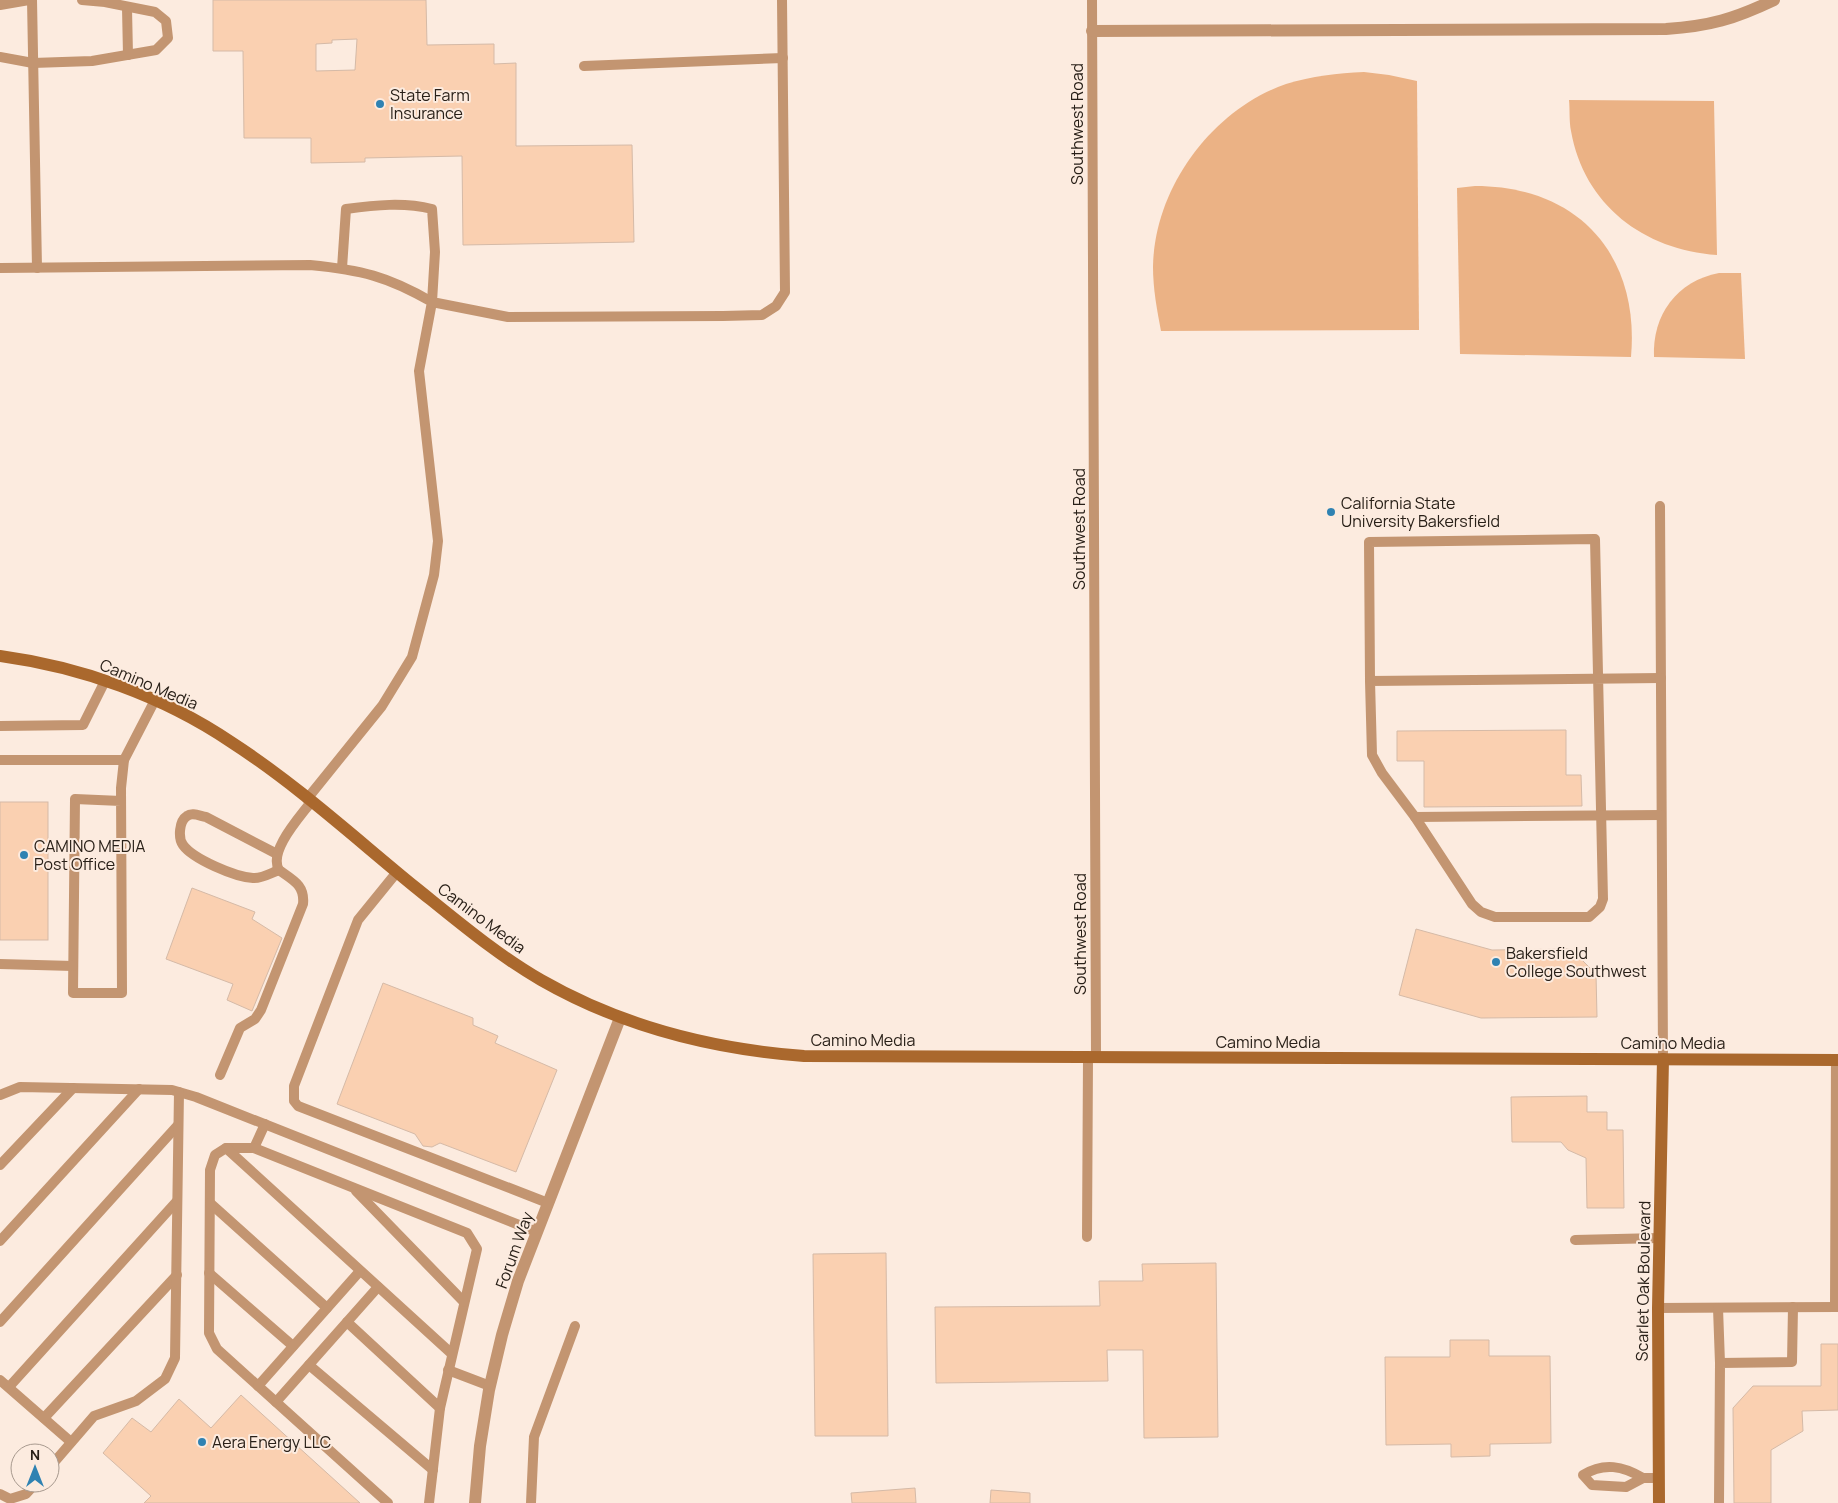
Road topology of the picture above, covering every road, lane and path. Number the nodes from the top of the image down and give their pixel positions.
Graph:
1 (30, 0) edge
2 (82, 0) edge
3 (782, 0) edge
4 (1092, 0) edge
5 (1774, 0) edge
6 (0, 5) edge
7 (128, 8) junction
8 (1092, 31) junction
9 (128, 55) junction
10 (0, 57) edge
11 (783, 58) junction
12 (33, 63) junction
13 (584, 66) dead end
14 (0, 268) edge
15 (37, 268) junction
16 (342, 268) junction
17 (432, 302) junction
18 (1660, 506) dead end
19 (0, 656) edge
20 (1598, 678) junction
21 (1661, 678) junction
22 (104, 681) junction
23 (1370, 681) junction
24 (154, 700) junction
25 (0, 726) edge
26 (0, 760) edge
27 (124, 760) junction
28 (309, 800) junction
29 (121, 801) junction
30 (1661, 815) junction
31 (1601, 816) junction
32 (1414, 817) junction
33 (277, 854) junction
34 (278, 870) junction
35 (397, 872) junction
36 (0, 964) edge
37 (73, 966) junction
38 (620, 1018) junction
39 (1092, 1058) junction
40 (1662, 1059) junction
41 (1837, 1060) edge
42 (220, 1076) dead end
43 (73, 1088) junction
44 (139, 1089) junction
45 (178, 1092) junction
46 (0, 1095) edge
47 (265, 1124) junction
48 (178, 1125) junction
49 (226, 1148) junction
50 (254, 1148) junction
51 (0, 1165) edge
52 (353, 1189) junction
53 (178, 1201) junction
54 (210, 1203) junction
55 (548, 1203) junction
56 (537, 1232) junction
57 (1087, 1237) dead end
58 (1659, 1238) junction
59 (1575, 1240) dead end
60 (0, 1241) edge
61 (360, 1271) junction
62 (209, 1273) junction
63 (177, 1275) junction
64 (378, 1287) junction
65 (464, 1302) junction
66 (1793, 1307) junction
67 (1836, 1307) edge
68 (327, 1308) junction
69 (1658, 1308) junction
70 (1718, 1308) junction
71 (0, 1322) edge
72 (347, 1322) junction
73 (575, 1326) dead end
74 (293, 1346) junction
75 (452, 1354) junction
76 (1720, 1362) junction
77 (309, 1365) junction
78 (448, 1370) junction
79 (0, 1380) edge
80 (258, 1386) junction
81 (490, 1386) junction
82 (9, 1387) junction
83 (276, 1402) junction
84 (440, 1408) junction
85 (44, 1418) junction
86 (71, 1442) junction
87 (60, 1455) edge
88 (433, 1470) junction
89 (1643, 1478) junction
90 (1658, 1478) junction
91 (27, 1493) edge
92 (0, 1494) edge
93 (388, 1503) edge
94 (429, 1503) edge
95 (474, 1503) edge
96 (531, 1503) edge
97 (1659, 1503) edge
98 (1719, 1503) edge

1 - 6 lane
1 - 12 lane
2 - 7 lane
3 - 11 lane
4 - 8 lane, Southwest Road
5 - 8 street
7 - 9 lane
7 - 9 lane
8 - 39 lane, Southwest Road
9 - 12 lane
10 - 12 lane
11 - 13 lane
11 - 17 lane
12 - 15 lane
14 - 15 lane
15 - 16 lane
16 - 17 lane
16 - 17 lane
17 - 28 lane
18 - 21 lane
19 - 22 street, Camino Media
20 - 21 lane
20 - 23 lane
20 - 23 lane
20 - 31 lane
21 - 30 lane
22 - 24 street, Camino Media
22 - 25 lane
23 - 32 lane
24 - 27 lane
24 - 28 street, Camino Media
26 - 27 lane
27 - 29 lane
28 - 33 lane
28 - 35 street, Camino Media
29 - 37 lane
29 - 37 lane
30 - 31 lane
30 - 40 lane
31 - 32 lane
31 - 32 lane
33 - 34 lane
33 - 34 lane
34 - 42 lane
35 - 38 street, Camino Media
35 - 55 lane
36 - 37 lane
38 - 39 street, Camino Media
38 - 55 street, Forum Way
39 - 40 street, Camino Media
39 - 57 lane, Southwest Road
40 - 41 street, Camino Media
40 - 58 street, Scarlet Oak Boulevard
41 - 67 lane
43 - 44 lane
43 - 46 lane
43 - 51 lane
44 - 45 lane
44 - 60 lane
45 - 47 lane
45 - 48 lane
47 - 50 lane
47 - 56 lane
48 - 53 lane
48 - 71 lane
49 - 50 lane
49 - 54 lane
49 - 61 lane
50 - 52 lane
52 - 65 lane
52 - 65 lane
53 - 63 lane
53 - 82 lane
54 - 62 lane
54 - 68 lane
55 - 56 street, Forum Way
56 - 81 street, Forum Way
58 - 59 lane
58 - 69 street, Scarlet Oak Boulevard
61 - 64 lane
61 - 68 lane
62 - 74 lane
62 - 80 lane
63 - 85 lane
63 - 86 lane
64 - 72 lane
64 - 75 lane
65 - 75 lane
66 - 67 lane
66 - 70 lane
66 - 76 lane
68 - 74 lane
69 - 70 lane
69 - 90 street, Scarlet Oak Boulevard
70 - 76 lane
72 - 77 lane
72 - 84 lane
73 - 96 lane
74 - 80 lane
75 - 78 lane
76 - 98 lane
77 - 83 lane
77 - 88 lane
78 - 81 lane
78 - 84 lane
79 - 82 lane
80 - 83 lane
81 - 95 street, Forum Way
82 - 85 lane
83 - 93 lane
84 - 88 lane
85 - 86 lane
86 - 87 lane
88 - 94 lane
89 - 89 lane
89 - 90 lane
90 - 97 street, Scarlet Oak Boulevard
91 - 92 lane

